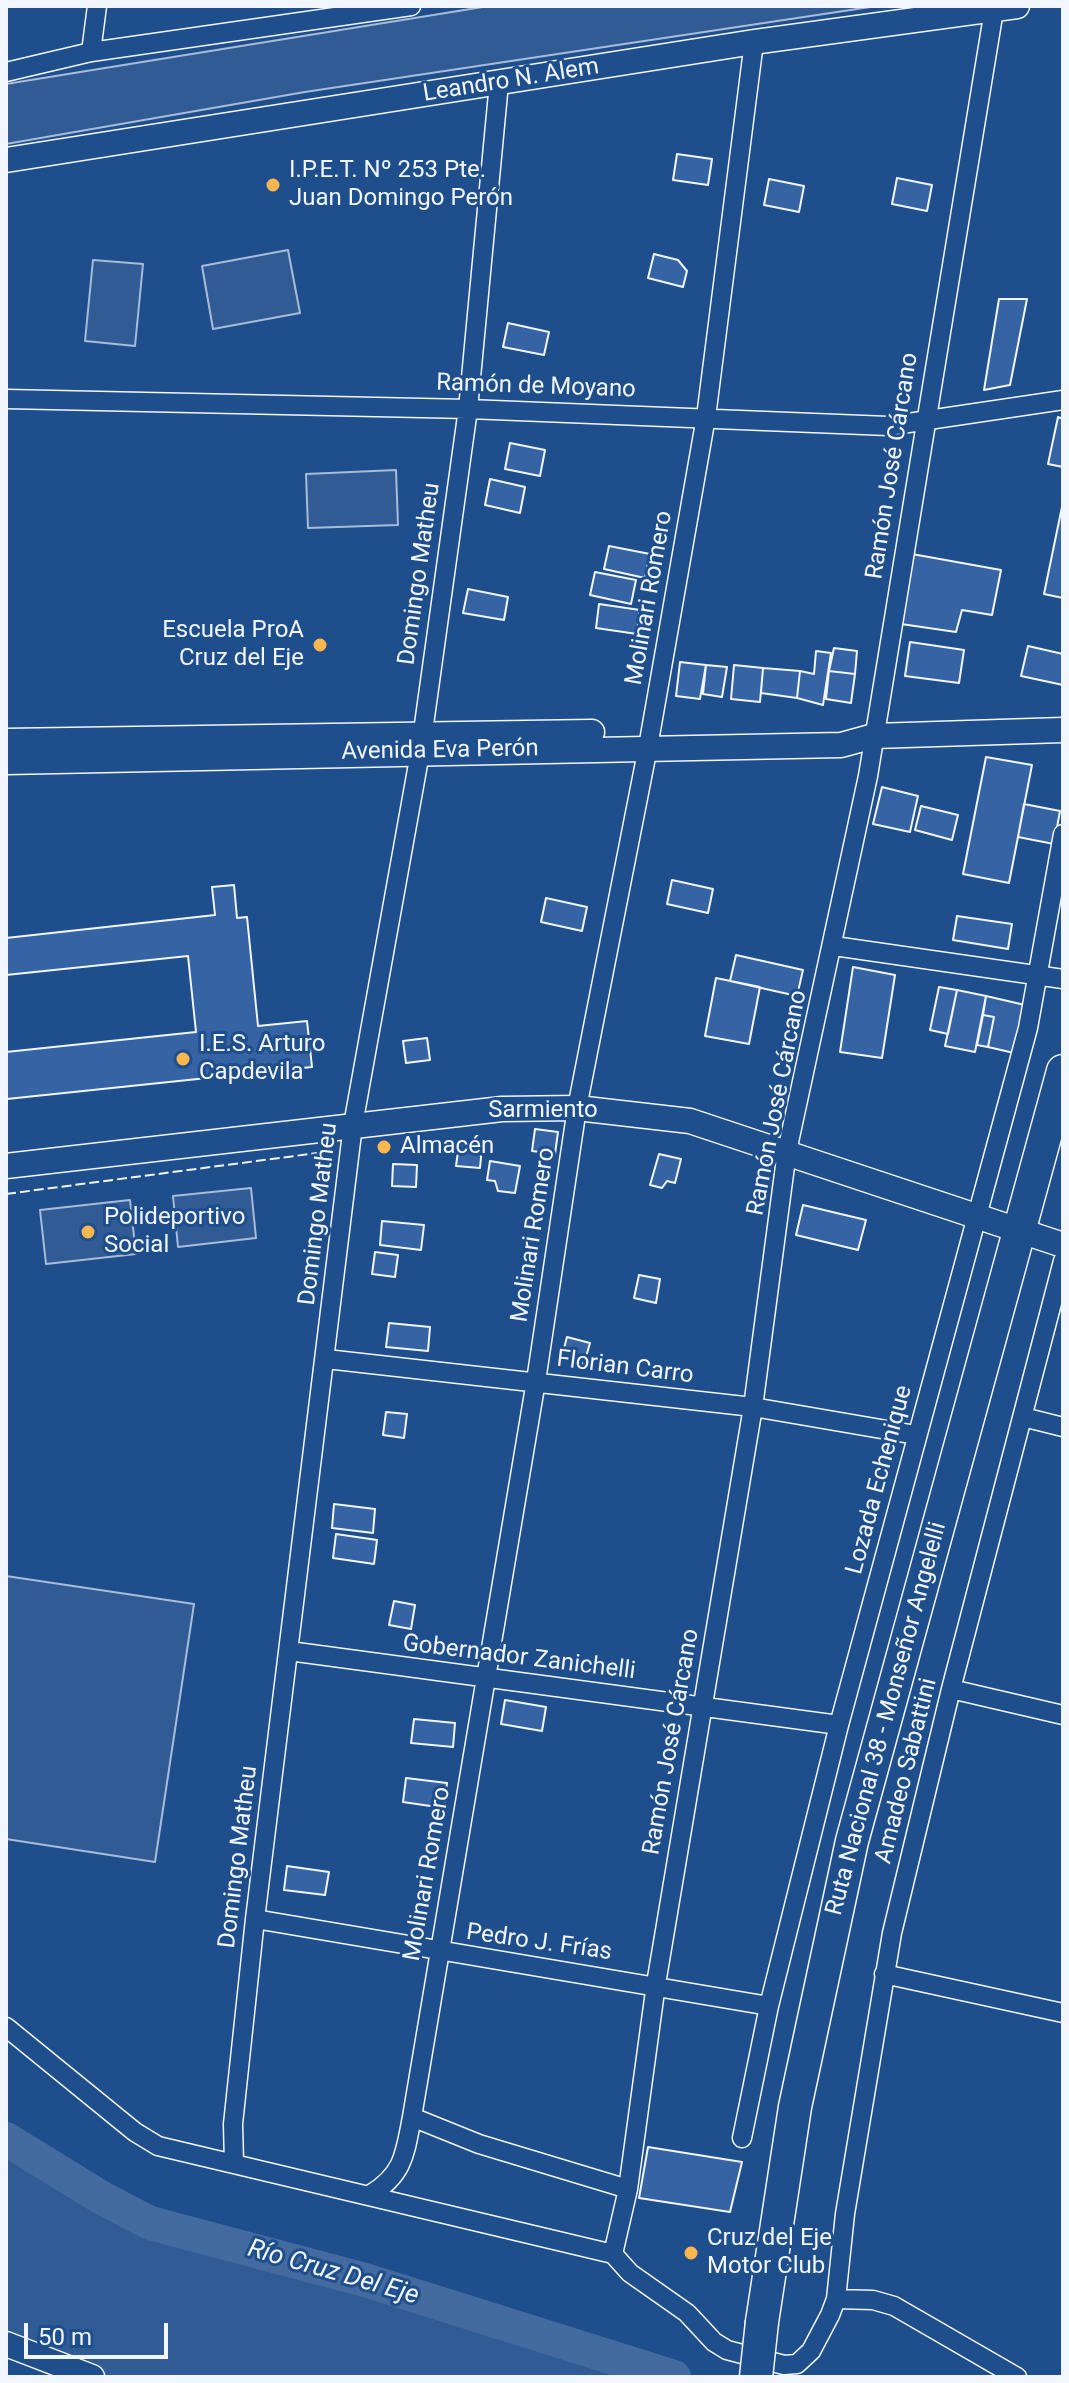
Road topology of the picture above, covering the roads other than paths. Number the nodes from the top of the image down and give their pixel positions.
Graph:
1 (97, 6) edge
2 (411, 6) edge
3 (1006, 8) edge
4 (754, 42) junction
5 (91, 52) junction
6 (6, 72) edge
7 (499, 83) junction
8 (6, 160) edge
9 (6, 399) edge
10 (1063, 400) edge
11 (468, 409) junction
12 (706, 417) junction
13 (924, 423) junction
14 (1063, 730) edge
15 (874, 736) junction
16 (649, 739) junction
17 (6, 741) edge
18 (421, 743) junction
19 (6, 762) edge
20 (1063, 834) edge
21 (834, 946) junction
22 (1039, 975) junction
23 (1063, 979) edge
24 (1063, 1071) edge
25 (577, 1108) junction
26 (353, 1125) junction
27 (787, 1151) junction
28 (6, 1166) edge
29 (977, 1219) junction
30 (1019, 1233) junction
31 (1063, 1245) edge
32 (1063, 1261) edge
33 (326, 1359) junction
34 (536, 1381) junction
35 (753, 1407) junction
36 (1023, 1417) junction
37 (1063, 1427) edge
38 (916, 1435) junction
39 (289, 1651) junction
40 (485, 1679) junction
41 (951, 1689) junction
42 (703, 1706) junction
43 (1063, 1715) edge
44 (839, 1725) junction
45 (255, 1919) junction
46 (439, 1953) junction
47 (884, 1974) junction
48 (656, 1984) junction
49 (769, 2006) junction
50 (1063, 2013) edge
51 (6, 2027) edge
52 (412, 2117) junction
53 (742, 2138) dead end
54 (234, 2163) junction
55 (628, 2189) junction
56 (371, 2194) junction
57 (613, 2254) junction
58 (836, 2299) junction
59 (6, 2344) edge
60 (92, 2377) edge
61 (756, 2377) edge
62 (1017, 2377) edge

1 - 5 street
2 - 5 street
3 - 4 main road, Leandro N. Alem
3 - 13 street, Ramón José Cárcano
4 - 7 main road, Leandro N. Alem
4 - 12 street, Molinari Romero
5 - 6 street
7 - 8 main road, Leandro N. Alem
7 - 11 street, Domingo Matheu
9 - 11 street, Ramón de Moyano
10 - 13 street, Ramón de Moyano
11 - 12 street, Ramón de Moyano
11 - 18 street, Domingo Matheu
12 - 13 street, Ramón de Moyano
12 - 16 street, Molinari Romero
13 - 15 street, Ramón José Cárcano
14 - 15 main road, Avenida Eva Perón
15 - 16 main road, Avenida Eva Perón
15 - 21 street, Ramón José Cárcano
16 - 18 main road, Avenida Eva Perón
16 - 25 street, Molinari Romero
17 - 18 main road, Avenida Eva Perón
18 - 19 main road, Avenida Eva Perón
18 - 26 street, Domingo Matheu
20 - 22 street, Lozada Echenique
21 - 22 street
21 - 27 street, Ramón José Cárcano
22 - 23 street
22 - 29 street, Lozada Echenique
24 - 30 highway, Ruta Nacional 38 - Monseñor Angelelli
25 - 26 main road, Sarmiento
25 - 27 main road, Sarmiento
25 - 34 street, Molinari Romero
26 - 28 main road, Sarmiento
26 - 33 street, Domingo Matheu
27 - 29 main road, Sarmiento
27 - 35 street, Ramón José Cárcano
29 - 30 main road, Sarmiento
29 - 38 street, Lozada Echenique
30 - 31 main road, Sarmiento
30 - 61 highway, Ruta Nacional 38 - Monseñor Angelelli, bridge
32 - 36 street, Amadeo Sabattini
33 - 34 street, Florian Carro
33 - 39 street, Domingo Matheu
34 - 35 street, Florian Carro
34 - 40 street, Molinari Romero
35 - 38 street, Florian Carro
35 - 42 street, Ramón José Cárcano
36 - 37 street
36 - 41 street, Amadeo Sabattini
38 - 44 street, Lozada Echenique
39 - 40 street, Gobernador Zanichelli
39 - 45 street, Domingo Matheu
40 - 42 street, Gobernador Zanichelli
40 - 46 street, Molinari Romero
41 - 43 street
41 - 47 street, Amadeo Sabattini
42 - 44 street, Gobernador Zanichelli
42 - 48 street, Ramón José Cárcano
44 - 49 street, Lozada Echenique
45 - 46 street, Pedro J. Frías
45 - 54 street, Domingo Matheu
46 - 48 street, Pedro J. Frías
46 - 52 street, Molinari Romero
47 - 50 street
47 - 58 street, Amadeo Sabattini
48 - 49 street, Pedro J. Frías
48 - 55 street, Ramón José Cárcano
49 - 53 street, Lozada Echenique
51 - 54 street
52 - 55 street
52 - 56 street, Molinari Romero
54 - 56 street
55 - 57 street, Ramón José Cárcano
56 - 57 street
57 - 58 street, Amadeo Sabattini
58 - 62 street
59 - 60 main road

